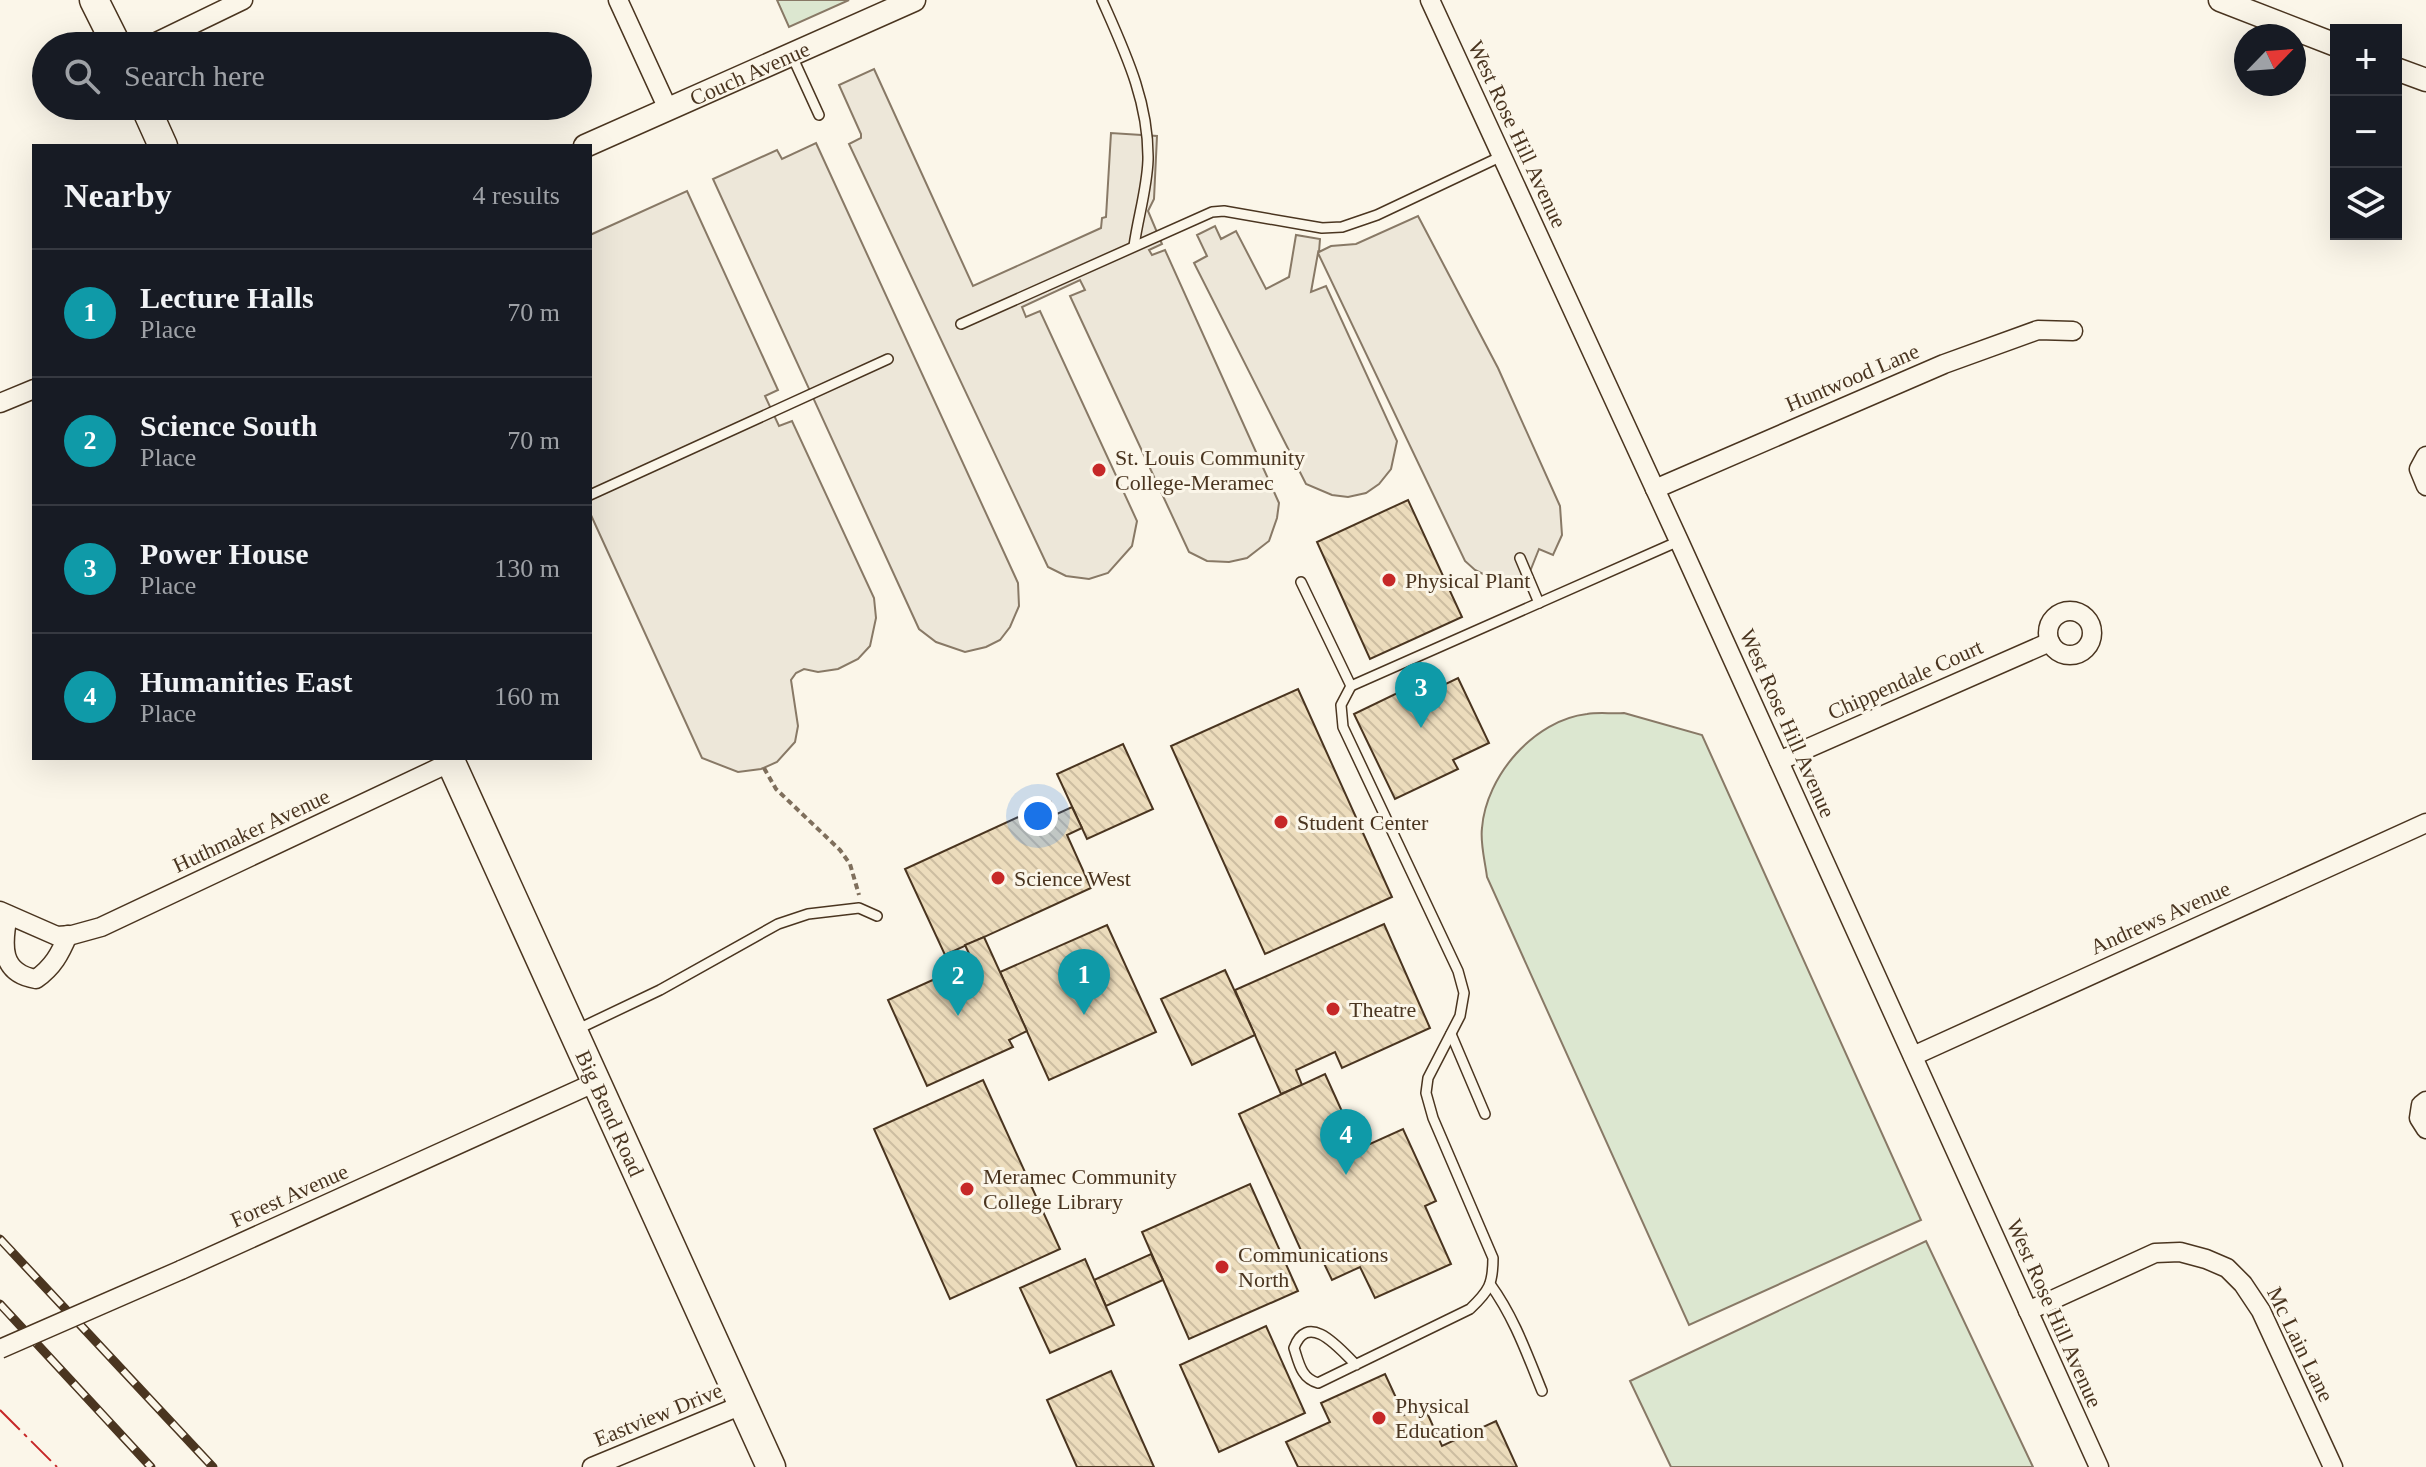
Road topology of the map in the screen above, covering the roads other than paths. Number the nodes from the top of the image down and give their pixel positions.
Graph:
1 (94, 0) edge
2 (243, 0) edge
3 (618, 0) edge
4 (914, 0) edge
5 (1102, 0) edge
6 (1430, 0) edge
7 (2220, 0) edge
8 (110, 32) edge
9 (177, 32) edge
10 (2330, 43) edge
11 (792, 54) junction
12 (2402, 71) edge
13 (2426, 80) edge
14 (668, 109) junction
15 (819, 115) dead end
16 (151, 120) edge
17 (162, 144) edge
18 (589, 144) edge
19 (1502, 156) junction
20 (1134, 246) junction
21 (961, 324) dead end
22 (2073, 331) dead end
23 (888, 359) dead end
24 (32, 390) edge
25 (0, 403) edge
26 (2426, 456) edge
27 (2426, 486) edge
28 (1655, 489) junction
29 (592, 494) edge
30 (1679, 541) junction
31 (1520, 558) dead end
32 (1301, 582) dead end
33 (1539, 603) junction
34 (2050, 642) dead end
35 (1351, 686) junction
36 (450, 760) edge
37 (1779, 761) junction
38 (2426, 823) edge
39 (4, 913) edge
40 (877, 916) dead end
41 (68, 935) junction
42 (573, 1032) junction
43 (1451, 1034) junction
44 (1913, 1056) junction
45 (596, 1082) junction
46 (2426, 1101) edge
47 (1485, 1114) dead end
48 (2426, 1129) edge
49 (1490, 1284) junction
50 (2028, 1311) junction
51 (0, 1349) edge
52 (1356, 1365) junction
53 (1542, 1391) dead end
54 (742, 1405) junction
55 (592, 1467) edge
56 (771, 1467) edge
57 (2099, 1467) edge
58 (2333, 1467) edge

1 - 8 main road
2 - 9 street
3 - 14 street
4 - 11 street, Couch Avenue
5 - 20 lane
6 - 19 street, West Rose Hill Avenue
7 - 10 street
11 - 14 street, Couch Avenue
11 - 15 lane
12 - 13 street
14 - 18 street, Couch Avenue
16 - 17 main road
19 - 20 lane
19 - 28 street, West Rose Hill Avenue
20 - 21 lane
22 - 28 street, Huntwood Lane
23 - 29 lane
24 - 25 street
26 - 27 street
28 - 30 street, West Rose Hill Avenue
30 - 33 lane
30 - 37 street, West Rose Hill Avenue
31 - 33 lane
32 - 35 lane
33 - 35 lane
34 - 37 street, Chippendale Court
35 - 43 lane
36 - 41 street, Huthmaker Avenue
36 - 42 main road, Big Bend Road
37 - 44 street, West Rose Hill Avenue
38 - 44 street, Andrews Avenue
39 - 41 street
39 - 41 street
40 - 42 lane
42 - 45 main road, Big Bend Road
43 - 47 lane
43 - 49 lane
44 - 50 street, West Rose Hill Avenue
45 - 51 street, Forest Avenue, bridge
45 - 54 main road, Big Bend Road
46 - 48 street
49 - 52 lane
49 - 53 lane
50 - 57 street, West Rose Hill Avenue
50 - 58 street, Mc Lain Lane
52 - 52 lane
54 - 55 street, Eastview Drive
54 - 56 main road, Big Bend Road

